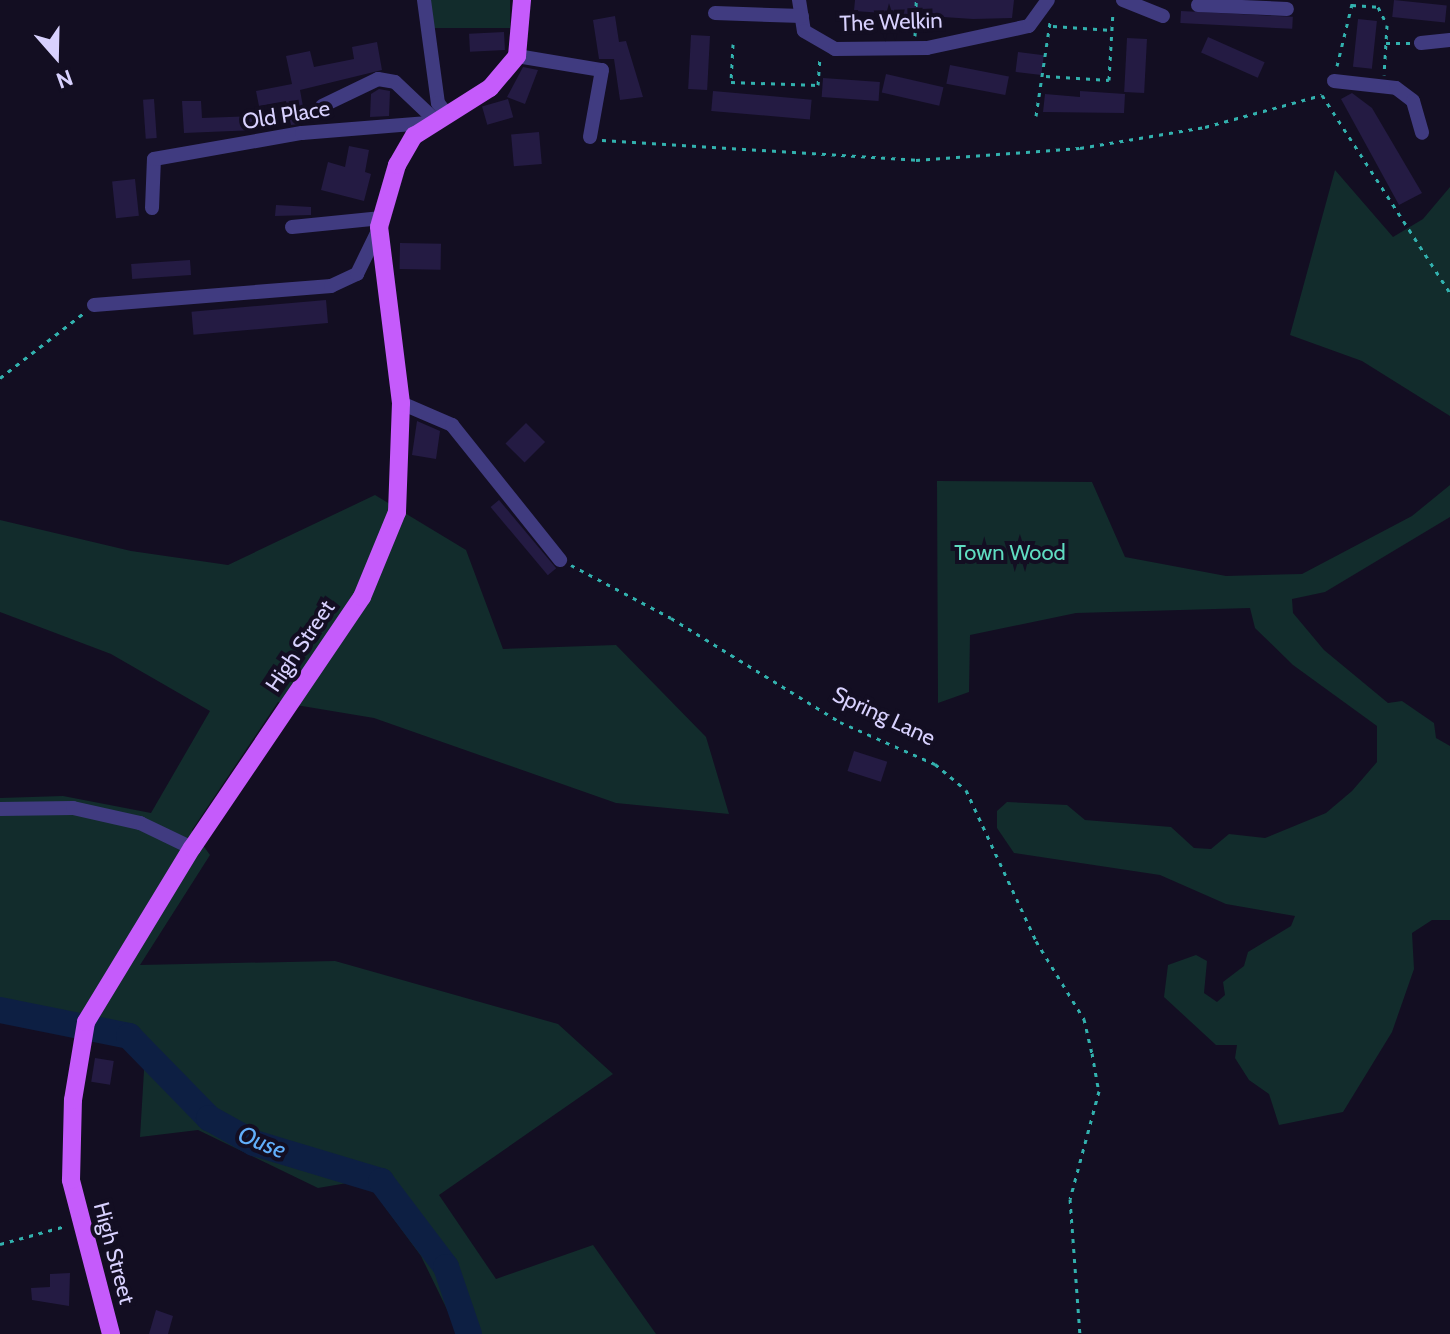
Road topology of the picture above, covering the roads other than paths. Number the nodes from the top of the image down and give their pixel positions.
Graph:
1 (424, 0) edge
2 (522, 0) edge
3 (799, 0) edge
4 (1123, 0) edge
5 (1045, 4) edge
6 (1242, 4) edge
7 (1198, 5) dead end
8 (1287, 9) dead end
9 (715, 13) dead end
10 (802, 16) junction
11 (1163, 16) dead end
12 (1450, 40) edge
13 (1421, 43) road end
14 (517, 56) junction
15 (1334, 81) road end
16 (322, 106) dead end
17 (434, 118) junction
18 (1422, 133) dead end
19 (590, 137) road end
20 (152, 208) dead end
21 (381, 222) junction
22 (292, 227) dead end
23 (94, 305) road end
24 (401, 403) junction
25 (560, 560) road end
26 (0, 809) edge
27 (192, 848) junction
28 (105, 1331) edge

1 - 17 street
2 - 14 main road
3 - 10 street, The Welkin
4 - 11 street
5 - 10 street, The Welkin
6 - 7 street
6 - 8 street
9 - 10 street
12 - 13 street
14 - 17 main road, High Street
14 - 19 street
15 - 18 street
16 - 17 street
17 - 20 street, Old Place
17 - 21 main road, High Street
21 - 22 street
21 - 23 street
21 - 24 main road, High Street
24 - 25 street
24 - 27 main road, High Street
26 - 27 street
27 - 28 main road, High Street

